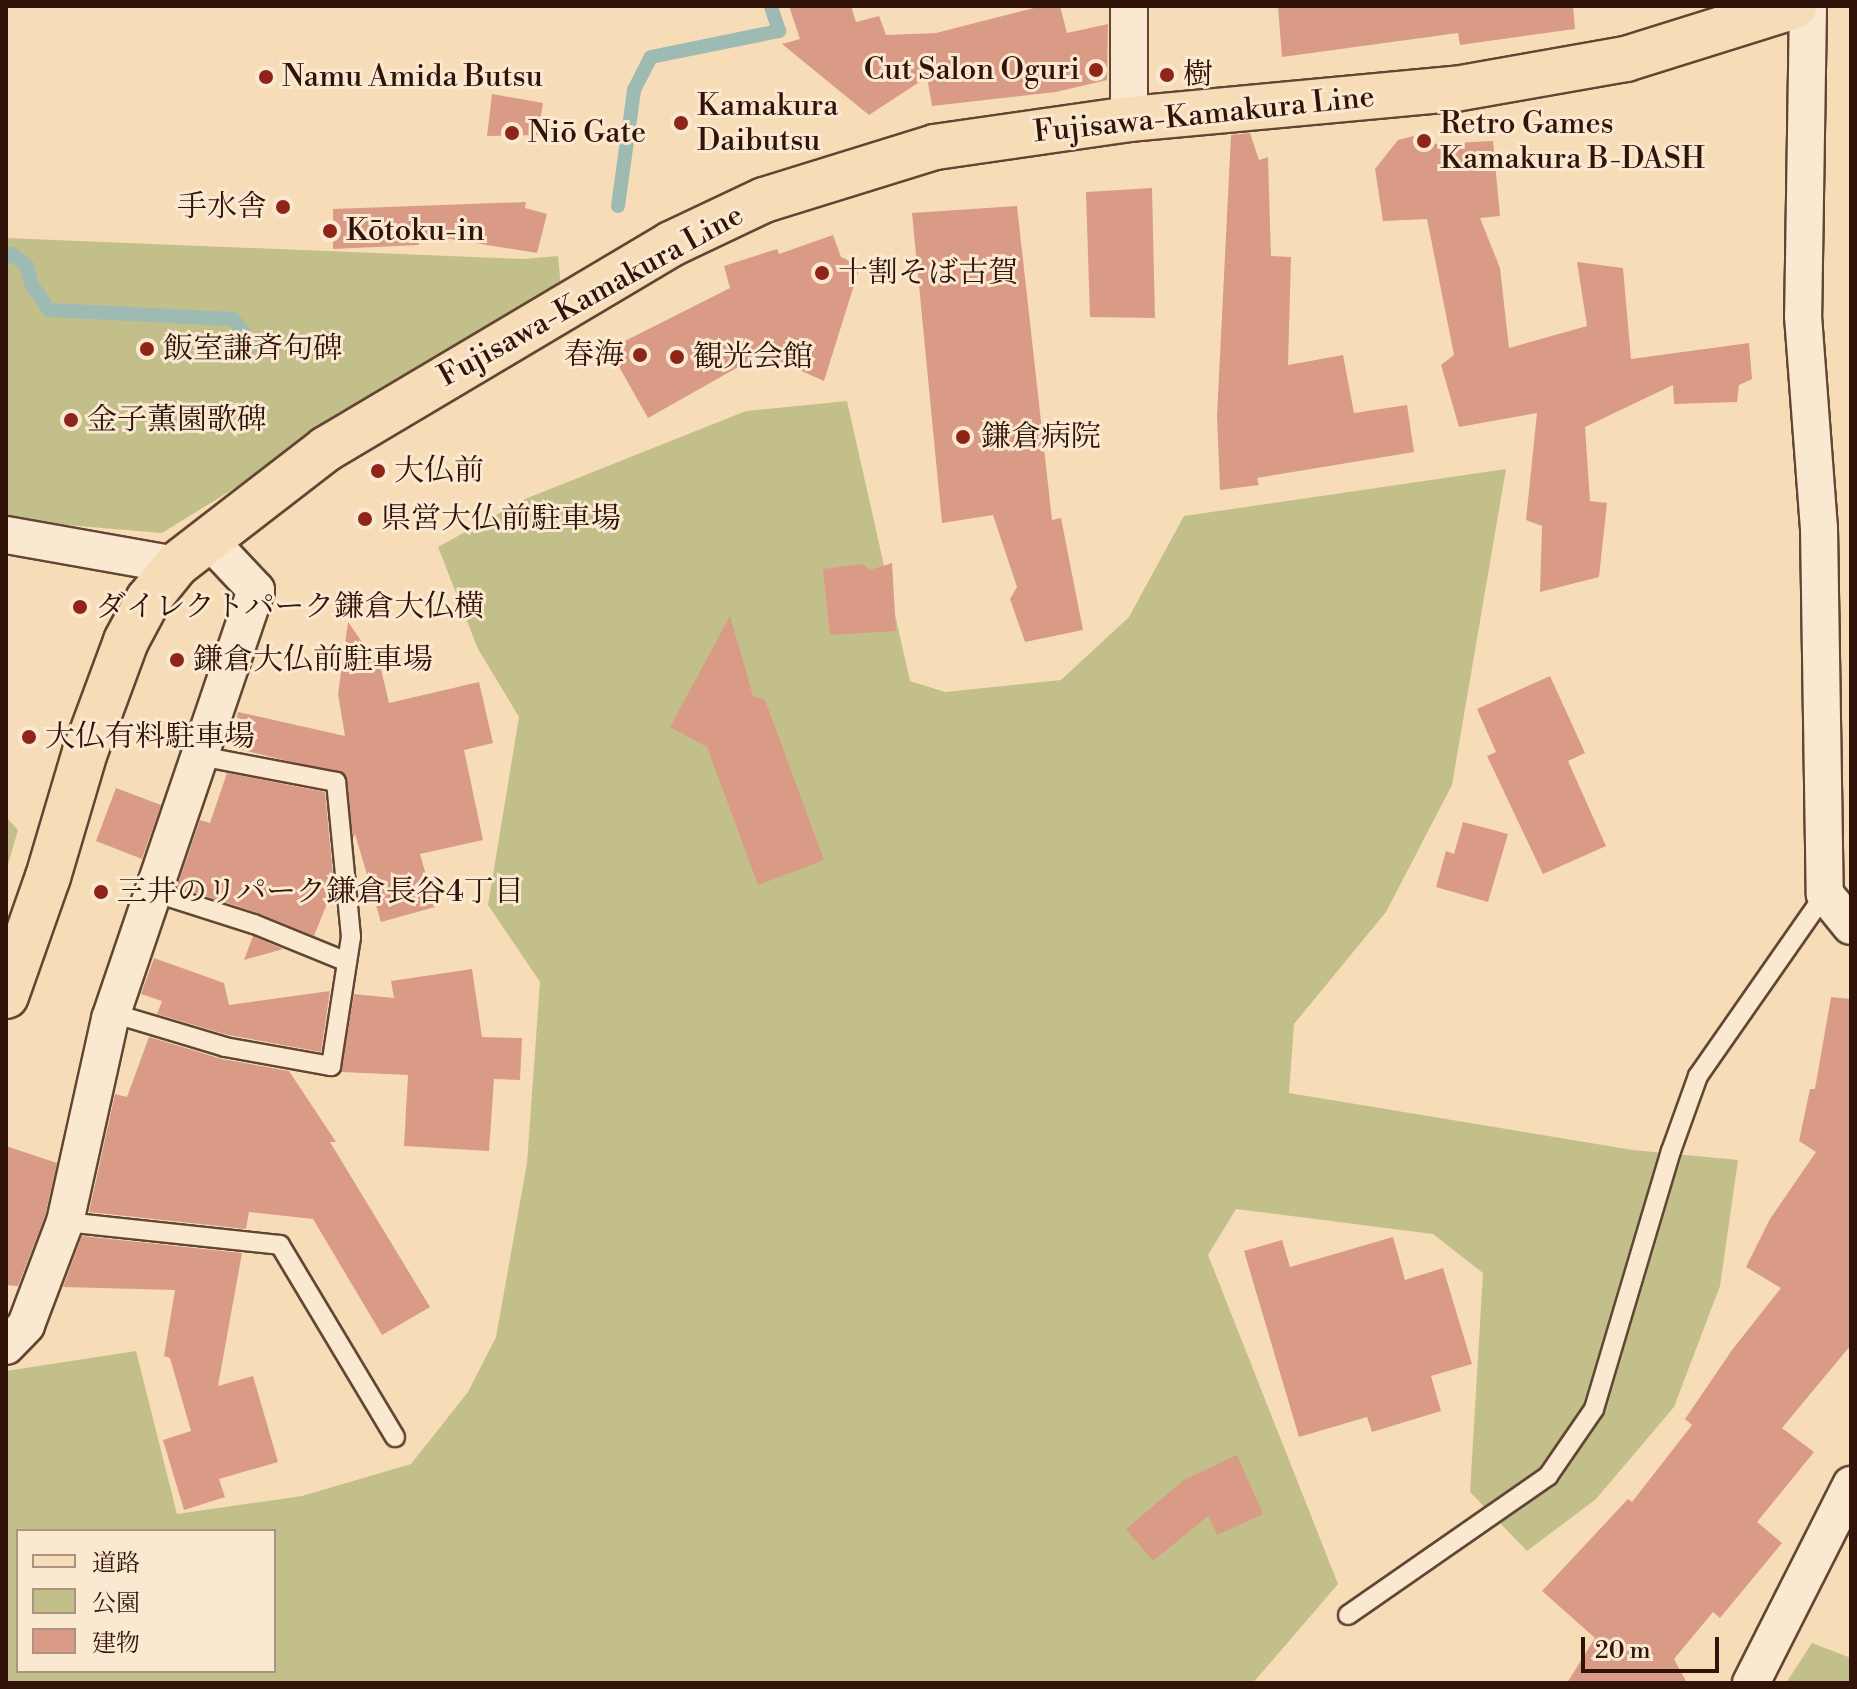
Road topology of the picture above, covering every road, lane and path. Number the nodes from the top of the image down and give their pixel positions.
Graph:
1 (1129, 6) edge
2 (1795, 6) edge
3 (1808, 6) edge
4 (1129, 119) junction
5 (6, 535) edge
6 (192, 552) junction
7 (200, 756) junction
8 (153, 892) junction
9 (1825, 894) junction
10 (1851, 926) edge
11 (347, 962) junction
12 (6, 996) edge
13 (112, 1013) junction
14 (65, 1222) junction
15 (6, 1346) edge
16 (395, 1437) dead end
17 (1851, 1485) edge
18 (1348, 1615) dead end
19 (1751, 1683) edge

1 - 4 street
2 - 4 main road, Fujisawa-Kamakura Line
3 - 9 street
4 - 6 main road, Fujisawa-Kamakura Line
5 - 6 street
6 - 7 street
6 - 12 main road, Fujisawa-Kamakura Line
7 - 8 street
7 - 11 lane
8 - 11 lane
8 - 13 street
9 - 10 street
9 - 18 lane
11 - 13 lane
13 - 14 street
14 - 15 street
14 - 16 lane
17 - 19 street

